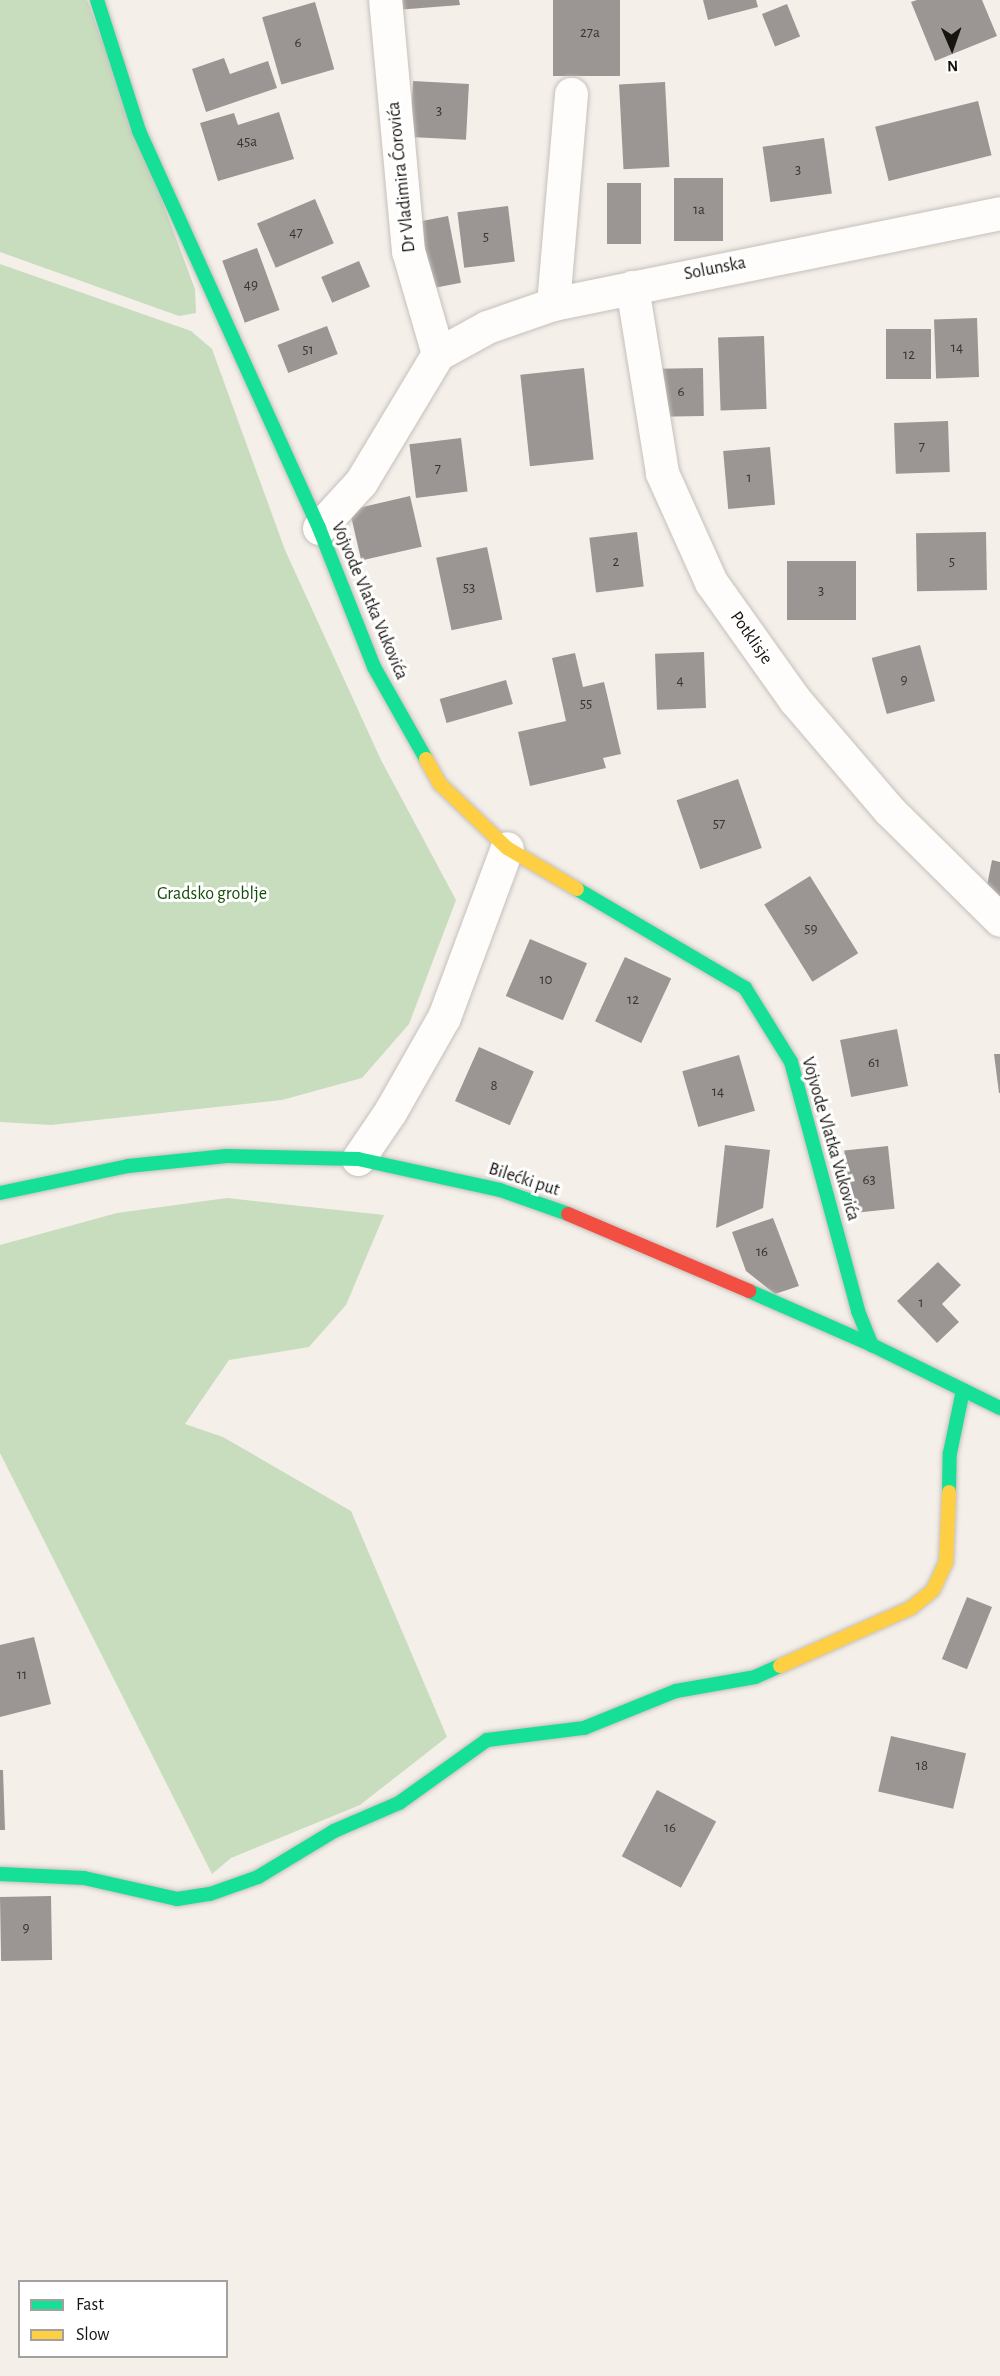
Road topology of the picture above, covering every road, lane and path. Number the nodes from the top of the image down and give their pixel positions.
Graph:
1 (97, 0) edge
2 (385, 0) edge
3 (571, 94) dead end
4 (1000, 213) edge
5 (632, 287) junction
6 (553, 304) junction
7 (438, 354) junction
8 (319, 528) junction
9 (507, 848) junction
10 (1000, 920) edge
11 (358, 1159) junction
12 (0, 1193) edge
13 (872, 1345) junction
14 (963, 1390) junction
15 (1000, 1408) edge
16 (0, 1874) edge

1 - 8 street, Vojvode Vlatka Vukovića
2 - 7 street, Dr Vladimira Ćorovića
3 - 6 street
4 - 5 street, Solunska
5 - 6 street, Solunska
5 - 10 street, Potklisje
6 - 7 street, Solunska
7 - 8 street
8 - 9 street, Vojvode Vlatka Vukovića
9 - 11 street
9 - 13 street, Vojvode Vlatka Vukovića
11 - 12 street, Bilećki put
11 - 13 street, Bilećki put
13 - 14 street, Bilećki put
14 - 15 street, Bilećki put
14 - 16 street

